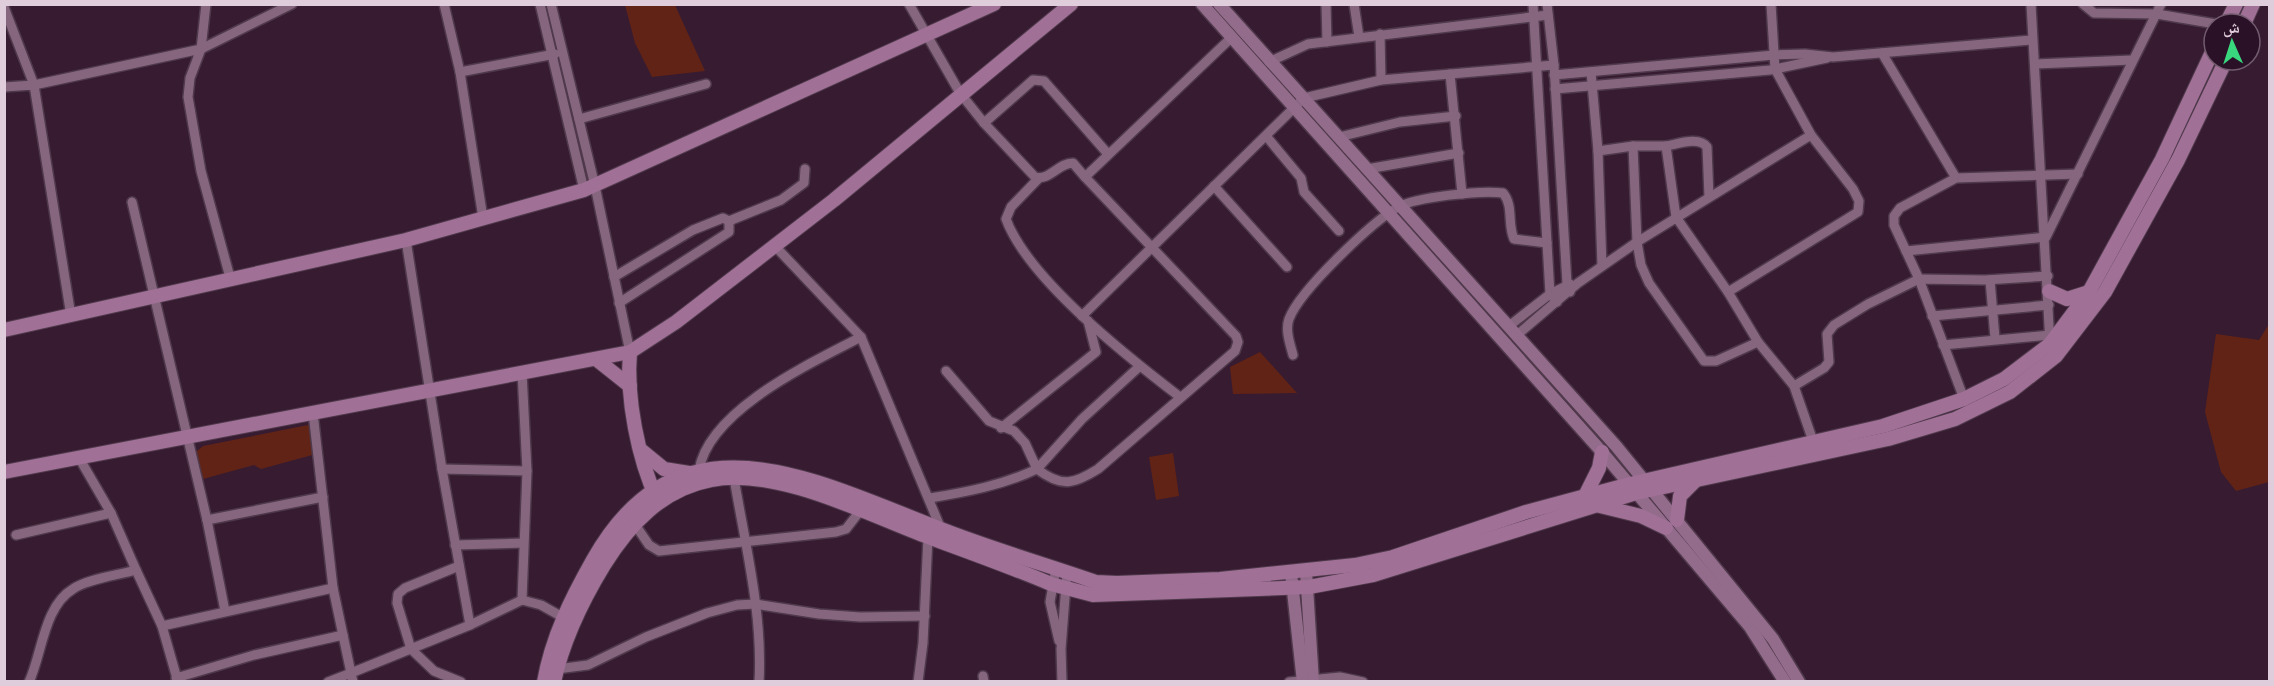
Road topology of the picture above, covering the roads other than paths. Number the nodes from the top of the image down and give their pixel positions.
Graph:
1 (206, 4) edge
2 (292, 4) edge
3 (444, 4) edge
4 (540, 4) edge
5 (551, 4) edge
6 (909, 4) edge
7 (994, 4) edge
8 (1071, 4) edge
9 (1202, 4) edge
10 (1219, 4) edge
11 (1326, 4) edge
12 (1354, 4) edge
13 (1533, 4) edge
14 (1547, 4) edge
15 (1770, 4) edge
16 (2031, 4) edge
17 (2083, 4) edge
18 (4, 8) edge
19 (2159, 9) edge
20 (1548, 15) junction
21 (1535, 16) junction
22 (2202, 20) edge
23 (1380, 34) junction
24 (927, 37) junction
25 (1359, 37) junction
26 (1231, 38) junction
27 (2031, 40) junction
28 (1327, 42) junction
29 (201, 49) junction
30 (563, 52) junction
31 (1882, 53) junction
32 (552, 55) junction
33 (1774, 55) junction
34 (1833, 57) junction
35 (1261, 58) junction
36 (2132, 60) junction
37 (2035, 64) junction
38 (1554, 65) junction
39 (1537, 66) junction
40 (1775, 69) junction
41 (460, 72) junction
42 (1591, 72) junction
43 (2203, 72) edge
44 (2220, 72) edge
45 (1450, 74) junction
46 (1554, 75) junction
47 (1381, 80) junction
48 (706, 84) dead end
49 (34, 85) junction
50 (4, 87) edge
51 (1591, 87) junction
52 (1555, 89) junction
53 (960, 93) junction
54 (1304, 98) junction
55 (1295, 108) junction
56 (1456, 116) junction
57 (579, 119) junction
58 (984, 123) junction
59 (1811, 135) junction
60 (1267, 137) junction
61 (1339, 137) junction
62 (1633, 146) junction
63 (1666, 146) junction
64 (1598, 151) junction
65 (1460, 153) junction
66 (1108, 154) junction
67 (805, 169) dead end
68 (1367, 169) junction
69 (2078, 174) junction
70 (1085, 177) junction
71 (2043, 177) junction
72 (1039, 178) junction
73 (1956, 178) junction
74 (1214, 186) junction
75 (590, 188) junction
76 (1462, 194) junction
77 (1709, 197) junction
78 (132, 202) dead end
79 (1395, 210) junction
80 (1676, 217) junction
81 (483, 218) junction
82 (729, 221) junction
83 (1339, 231) dead end
84 (2046, 237) junction
85 (406, 240) junction
86 (1637, 242) junction
87 (1547, 243) junction
88 (774, 245) junction
89 (1154, 247) junction
90 (1906, 251) junction
91 (1602, 266) junction
92 (1287, 267) dead end
93 (2048, 276) junction
94 (614, 277) junction
95 (1919, 279) junction
96 (1990, 280) junction
97 (231, 281) junction
98 (1568, 288) junction
99 (1728, 292) junction
100 (2090, 292) junction
101 (1550, 294) junction
102 (155, 296) junction
103 (2049, 298) junction
104 (1557, 302) junction
105 (619, 303) junction
106 (1992, 311) junction
107 (71, 316) junction
108 (1932, 316) junction
109 (1085, 318) junction
110 (4, 330) edge
111 (1513, 331) junction
112 (861, 337) junction
113 (1995, 338) junction
114 (2050, 340) junction
115 (1758, 342) junction
116 (1943, 345) junction
117 (630, 352) junction
118 (1293, 355) dead end
119 (596, 359) junction
120 (1140, 366) junction
121 (946, 371) dead end
122 (522, 372) junction
123 (630, 386) junction
124 (1794, 386) junction
125 (430, 389) junction
126 (1180, 397) junction
127 (1964, 399) junction
128 (313, 413) junction
129 (1001, 428) junction
130 (186, 438) junction
131 (1812, 441) junction
132 (642, 452) junction
133 (1602, 452) junction
134 (78, 456) junction
135 (442, 469) junction
136 (1038, 469) junction
137 (527, 471) junction
138 (4, 472) edge
139 (694, 472) junction
140 (734, 478) junction
141 (1695, 481) junction
142 (1648, 485) junction
143 (1633, 489) junction
144 (661, 494) junction
145 (323, 497) junction
146 (930, 498) junction
147 (1588, 501) junction
148 (860, 511) junction
149 (111, 513) junction
150 (631, 518) junction
151 (207, 520) junction
152 (1671, 524) junction
153 (941, 529) junction
154 (16, 535) dead end
155 (928, 537) junction
156 (745, 542) junction
157 (1452, 542) junction
158 (523, 543) junction
159 (455, 545) junction
160 (459, 566) junction
161 (136, 570) junction
162 (1062, 570) junction
163 (1306, 571) junction
164 (1291, 573) junction
165 (1058, 586) junction
166 (1309, 587) junction
167 (333, 588) junction
168 (1293, 589) junction
169 (522, 600) junction
170 (755, 604) junction
171 (225, 611) junction
172 (925, 616) junction
173 (568, 621) junction
174 (470, 625) junction
175 (162, 626) junction
176 (343, 635) junction
177 (1768, 642) junction
178 (411, 649) junction
179 (1061, 649) junction
180 (555, 675) edge
181 (352, 677) edge
182 (177, 680) edge
183 (29, 681) edge
184 (328, 681) edge
185 (461, 681) edge
186 (544, 681) edge
187 (759, 681) edge
188 (918, 681) edge
189 (1062, 681) edge
190 (1289, 681) edge
191 (1308, 681) edge
192 (1363, 681) edge
193 (1785, 681) edge
194 (1799, 681) edge

1 - 29 street
2 - 29 street
3 - 41 street
4 - 32 street
5 - 30 street
6 - 24 street
7 - 24 main road
8 - 53 main road
9 - 26 main road
10 - 35 main road
11 - 28 street
12 - 25 street
13 - 21 street
14 - 20 street
15 - 33 street
16 - 27 street
17 - 19 street
18 - 49 street
19 - 22 street
19 - 36 street
20 - 21 street
20 - 38 street
21 - 23 street
21 - 39 street
23 - 25 street
23 - 47 street
24 - 53 street
24 - 75 main road
25 - 28 street
26 - 35 main road
26 - 66 street
27 - 31 street
27 - 37 street
28 - 35 street
29 - 49 street
29 - 97 street
30 - 32 street
30 - 57 street
31 - 34 street
31 - 73 street
32 - 41 street
32 - 75 street
33 - 34 street
33 - 40 street
33 - 42 street
34 - 40 street
35 - 54 main road
35 - 55 main road
36 - 37 street
36 - 69 street
37 - 71 street
38 - 39 street
38 - 46 street
39 - 45 street
39 - 87 street
40 - 51 street
40 - 59 street
41 - 81 street
42 - 46 street
42 - 51 street
43 - 100 main road
44 - 141 main road
45 - 47 street
45 - 56 street
46 - 52 street
47 - 54 street
48 - 57 street
49 - 50 street
49 - 107 street
51 - 52 street
51 - 64 street
52 - 98 street
53 - 58 street
53 - 88 main road
54 - 55 street
54 - 61 main road
55 - 60 street
55 - 79 main road
56 - 61 street
56 - 65 street
57 - 75 street
58 - 66 street
58 - 72 street
59 - 77 street
59 - 99 street
60 - 74 street
60 - 83 street
61 - 68 main road
62 - 63 street
62 - 64 street
62 - 86 street
63 - 77 street
63 - 80 street
64 - 91 street
65 - 68 street
65 - 76 street
66 - 70 street
67 - 82 street
68 - 79 main road
69 - 71 street
69 - 84 street
70 - 72 street
70 - 89 street
71 - 73 street
71 - 84 street
72 - 109 street
73 - 90 street
74 - 89 street
74 - 92 street
75 - 81 main road
75 - 94 street
76 - 79 street
76 - 87 street
77 - 80 street
78 - 102 street
79 - 111 main road
79 - 118 street
79 - 133 main road
80 - 86 street
80 - 99 street
81 - 85 main road
82 - 94 street
82 - 105 street
84 - 90 street
84 - 93 street
85 - 97 main road
85 - 125 street
86 - 91 street
86 - 115 street
87 - 101 street
88 - 112 street
88 - 117 main road
89 - 109 street
89 - 126 street
90 - 95 street
91 - 98 street
93 - 96 street
93 - 103 street
94 - 105 street
95 - 96 street
95 - 108 street
95 - 124 street
96 - 106 street
97 - 102 main road
98 - 101 street
98 - 104 street
99 - 115 street
100 - 103 main road
100 - 114 main road
101 - 104 street
101 - 111 street
102 - 107 main road
102 - 130 street
103 - 106 street
103 - 114 street
104 - 111 street
105 - 117 street
106 - 108 street
106 - 113 street
107 - 110 main road
108 - 116 street
109 - 120 street
109 - 129 street
111 - 142 main road
112 - 139 street
112 - 146 street
113 - 114 street
113 - 116 street
114 - 127 main road
115 - 124 street
116 - 127 street
117 - 119 main road
117 - 123 main road
119 - 122 main road
119 - 123 main road
120 - 126 street
120 - 136 street
121 - 129 street
122 - 125 main road
122 - 137 street
123 - 132 main road
124 - 131 street
125 - 128 main road
125 - 135 street
126 - 136 street
127 - 131 main road
128 - 130 main road
128 - 145 street
129 - 136 street
130 - 134 main road
130 - 151 street
131 - 142 main road
132 - 139 main road
132 - 144 main road
132 - 150 main road
133 - 143 main road
133 - 147 main road
134 - 138 main road
134 - 149 street
135 - 137 street
135 - 159 street
136 - 146 street
137 - 158 street
139 - 144 main road
139 - 153 main road
140 - 144 main road
140 - 148 main road
140 - 156 street
141 - 142 main road
141 - 152 main road
142 - 143 main road
142 - 152 main road
143 - 147 main road
143 - 152 main road
144 - 150 main road
145 - 151 street
145 - 167 street
146 - 153 street
147 - 152 main road
147 - 157 main road
148 - 155 main road
148 - 156 street
149 - 154 street
149 - 161 street
150 - 156 street
150 - 173 main road
151 - 171 street
152 - 177 main road
153 - 162 main road
155 - 165 main road
155 - 172 street
156 - 170 street
157 - 163 main road
157 - 166 main road
158 - 159 street
158 - 169 street
159 - 160 street
160 - 174 street
160 - 178 street
161 - 175 street
161 - 183 street
162 - 164 main road
162 - 165 street
163 - 164 main road
163 - 166 main road
164 - 168 main road
165 - 168 main road
165 - 179 street
165 - 179 street
166 - 168 main road
166 - 191 main road
167 - 171 street
167 - 176 street
168 - 191 main road
169 - 173 street
169 - 174 street
170 - 172 street
170 - 180 street
170 - 187 street
171 - 175 street
172 - 188 street
173 - 180 main road
173 - 186 main road
174 - 178 street
175 - 182 street
176 - 181 street
176 - 182 street
177 - 193 main road
177 - 194 main road
178 - 181 street
178 - 185 street
179 - 189 street
181 - 184 street
190 - 191 street
191 - 192 street

